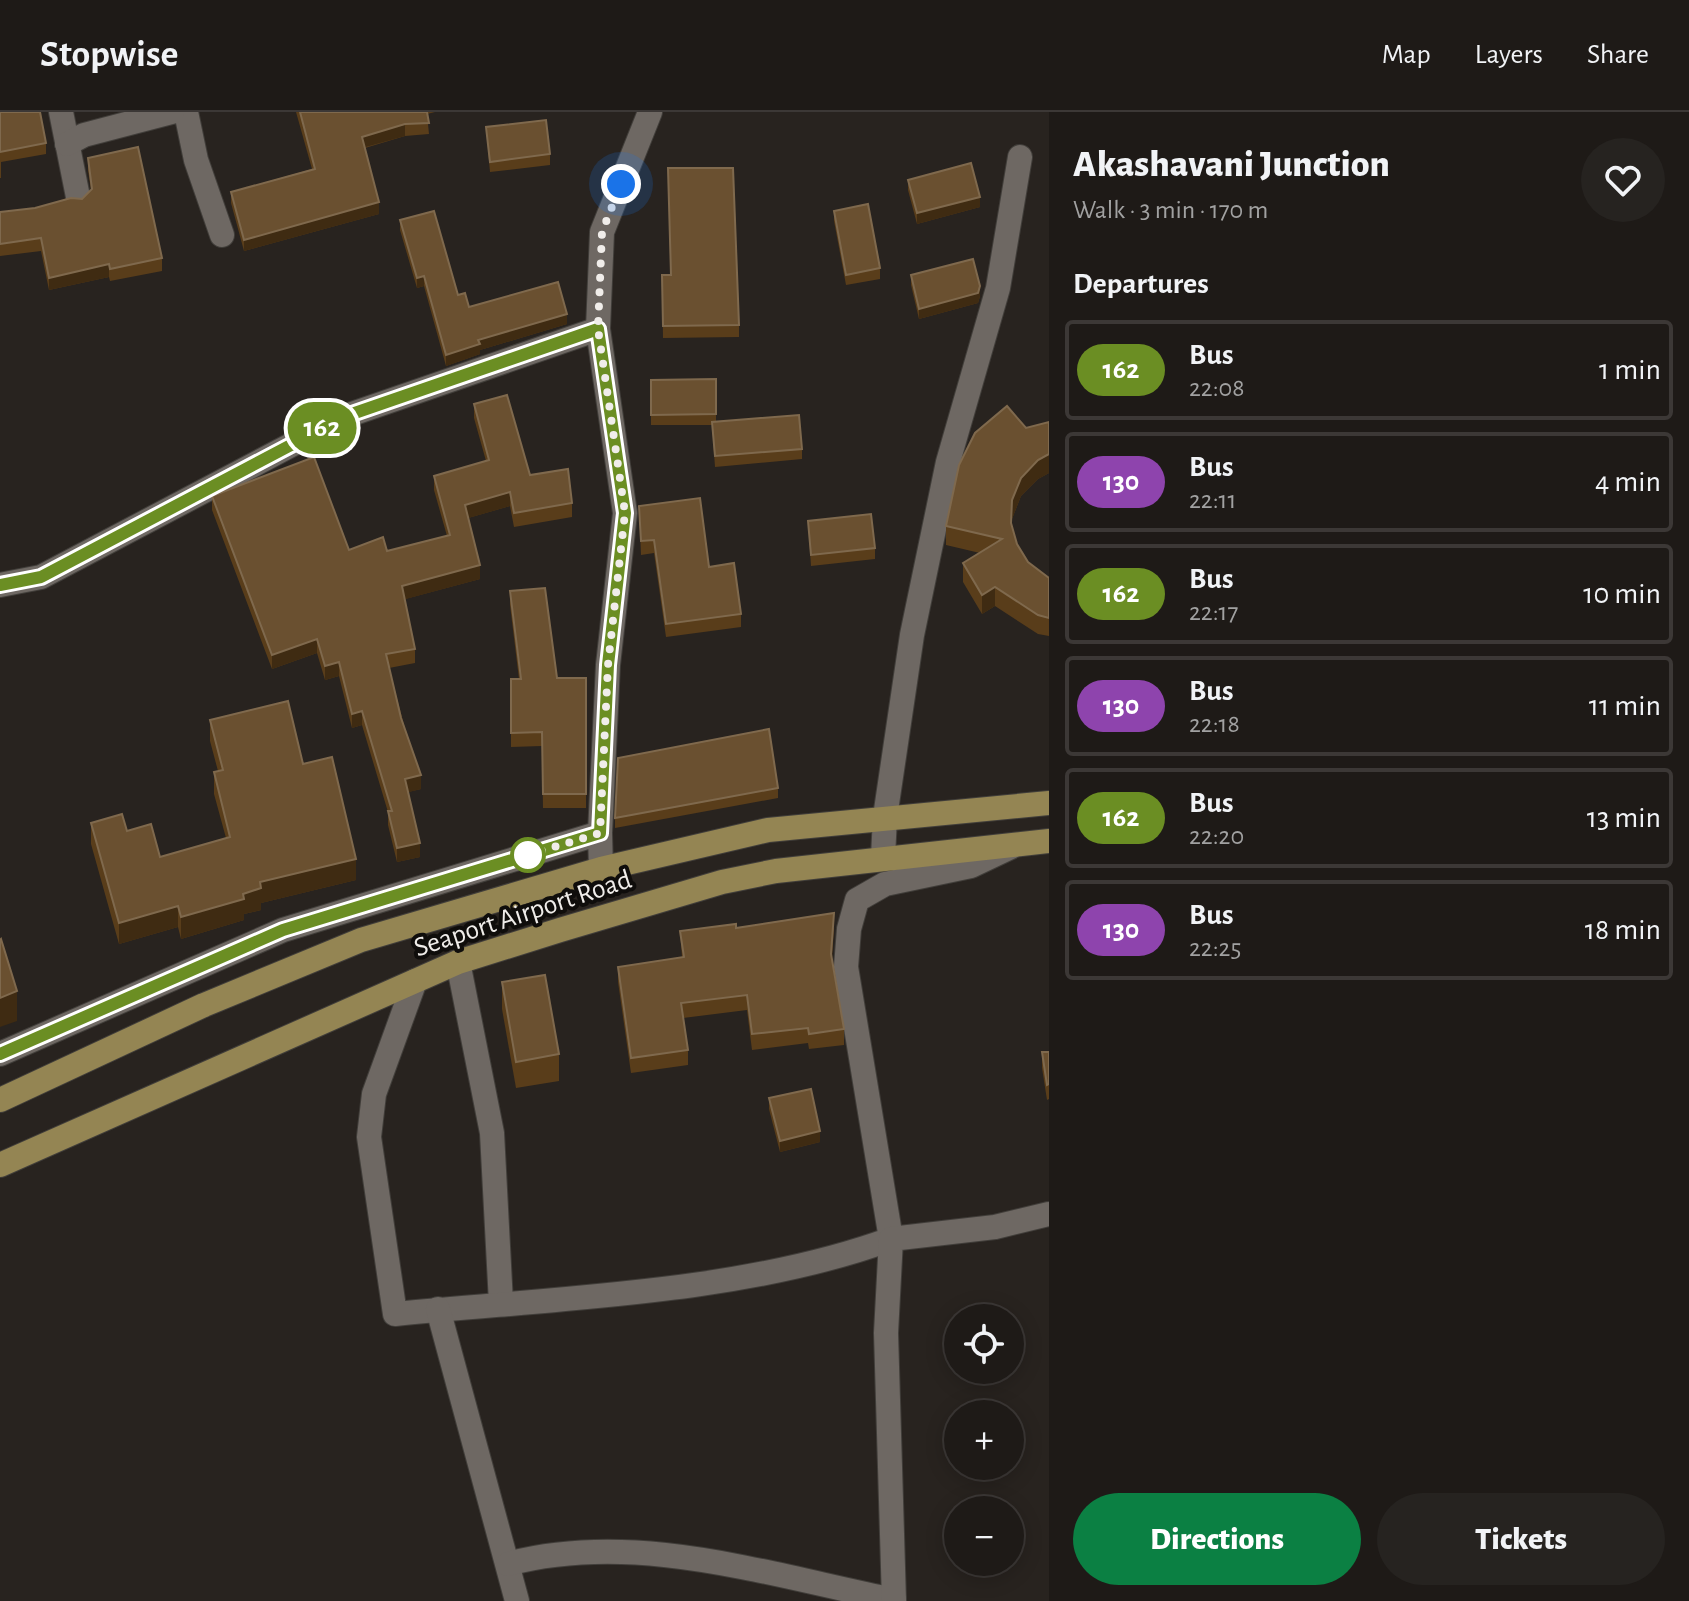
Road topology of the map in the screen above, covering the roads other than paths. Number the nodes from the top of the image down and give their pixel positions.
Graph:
1 (61, 112) edge
2 (172, 112) edge
3 (186, 112) edge
4 (650, 112) edge
5 (67, 144) junction
6 (1020, 157) dead end
7 (78, 197) edge
8 (222, 235) dead end
9 (598, 329) junction
10 (0, 585) edge
11 (1049, 803) edge
12 (885, 817) junction
13 (600, 833) junction
14 (1049, 841) edge
15 (1013, 846) junction
16 (883, 857) junction
17 (601, 869) junction
18 (458, 962) junction
19 (415, 981) junction
20 (0, 1054) edge
21 (0, 1100) edge
22 (0, 1165) edge
23 (1049, 1214) edge
24 (891, 1239) junction
25 (501, 1303) junction
26 (438, 1309) junction
27 (508, 1564) junction
28 (517, 1601) edge
29 (894, 1601) edge

1 - 5 street
2 - 5 street
3 - 8 street
4 - 9 street
5 - 7 street
6 - 12 street
9 - 10 street
9 - 13 street
11 - 12 main road, Seaport Airport Road
12 - 16 street
12 - 17 main road, Seaport Airport Road
13 - 17 street
13 - 20 street
14 - 15 main road, Seaport Airport Road
15 - 16 main road, Seaport Airport Road
15 - 24 street
16 - 18 main road, Seaport Airport Road
17 - 21 main road, Seaport Airport Road
18 - 19 main road, Seaport Airport Road
18 - 25 street
19 - 22 main road, Seaport Airport Road
19 - 26 street
23 - 24 street
24 - 25 street
24 - 29 street
25 - 26 street
26 - 27 street
27 - 28 street
27 - 29 street

